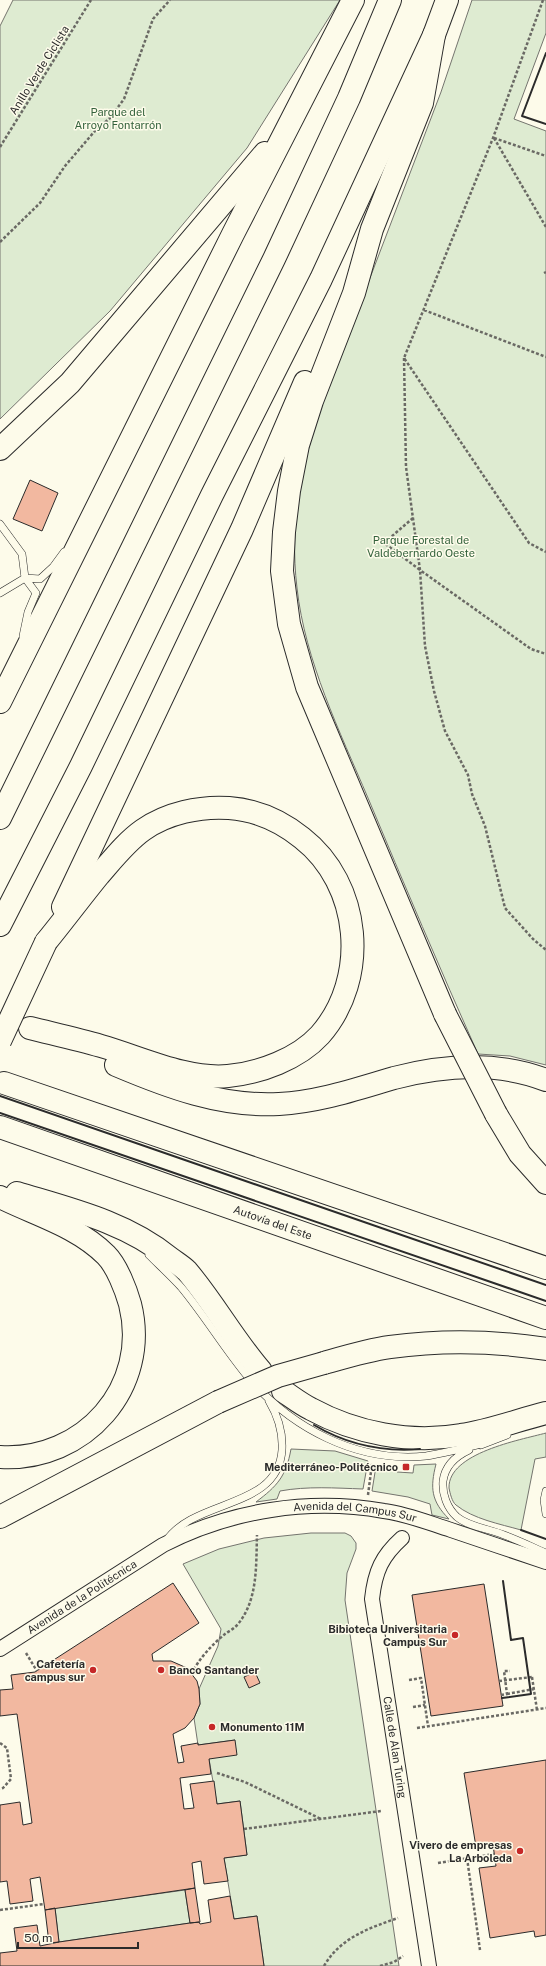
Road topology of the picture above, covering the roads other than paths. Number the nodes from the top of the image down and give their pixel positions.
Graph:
1 (353, 0) edge
2 (390, 0) edge
3 (447, 0) edge
4 (434, 35) junction
5 (292, 121) junction
6 (372, 229) junction
7 (0, 449) edge
8 (94, 513) junction
9 (0, 524) edge
10 (25, 578) junction
11 (0, 593) edge
12 (16, 670) junction
13 (0, 702) edge
14 (0, 818) edge
15 (0, 925) edge
16 (46, 942) junction
17 (0, 1041) edge
18 (546, 1080) edge
19 (4, 1083) dead end
20 (0, 1128) edge
21 (546, 1183) edge
22 (0, 1190) edge
23 (0, 1197) edge
24 (124, 1228) junction
25 (546, 1268) edge
26 (546, 1318) edge
27 (546, 1349) edge
28 (261, 1371) dead end
29 (275, 1394) junction
30 (540, 1419) edge
31 (546, 1420) edge
32 (513, 1432) dead end
33 (485, 1443) junction
34 (0, 1456) edge
35 (546, 1491) edge
36 (546, 1514) edge
37 (0, 1517) edge
38 (402, 1538) dead end
39 (163, 1545) junction
40 (546, 1554) edge
41 (546, 1562) edge
42 (0, 1649) edge
43 (429, 1966) edge

1 - 5 highway
2 - 14 highway
3 - 4 highway
4 - 6 highway
4 - 15 highway
5 - 7 highway
5 - 8 highway
6 - 16 highway
6 - 21 highway, bridge
8 - 10 lane
8 - 12 highway
9 - 10 lane
10 - 11 lane
10 - 12 lane
12 - 13 highway
16 - 17 highway, bridge
16 - 18 highway
19 - 25 highway
20 - 26 highway, Autovía del Este
22 - 24 highway
23 - 34 highway
24 - 28 highway
24 - 29 lane
27 - 37 highway, bridge
29 - 30 highway
29 - 33 lane
29 - 39 lane
30 - 31 lane
32 - 33 lane
33 - 40 lane
35 - 36 lane
38 - 43 street, Calle de Alan Turing
39 - 41 street, Avenida del Campus Sur
39 - 42 street, Avenida de la Politécnica

